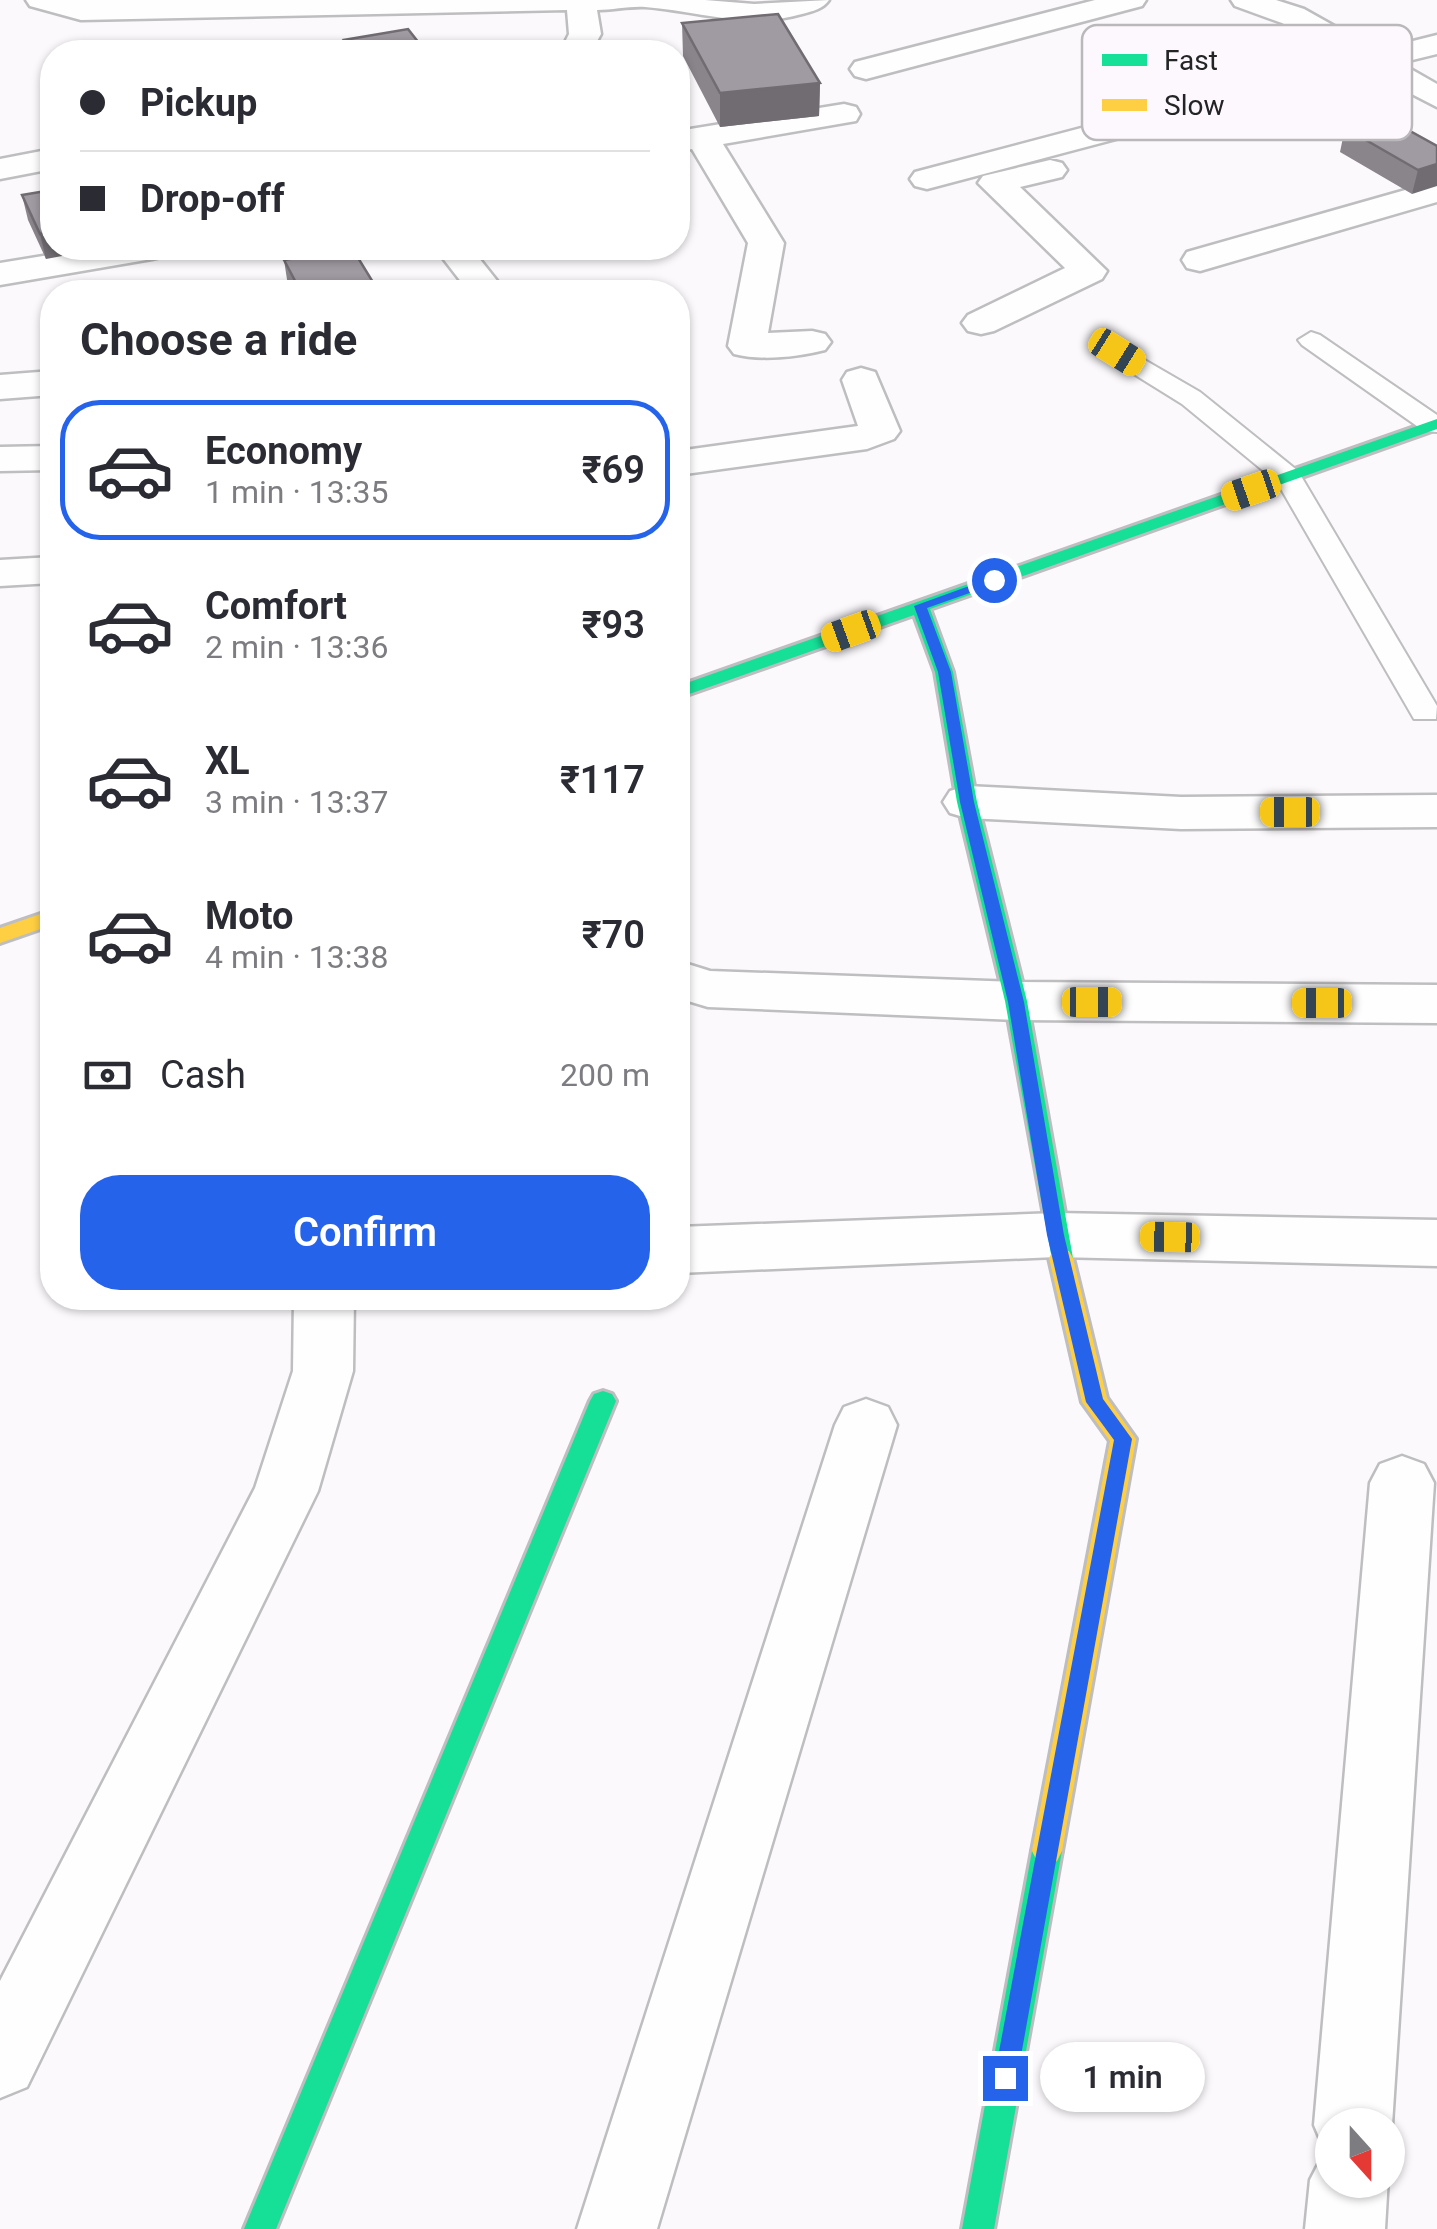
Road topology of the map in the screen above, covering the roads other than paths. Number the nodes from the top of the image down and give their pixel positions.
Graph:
1 (42, 0) edge
2 (633, 0) edge
3 (652, 0) edge
4 (814, 0) edge
5 (1131, 0) edge
6 (1246, 0) edge
7 (581, 1) edge
8 (335, 3) edge
9 (1309, 25) edge
10 (324, 40) edge
11 (582, 40) edge
12 (1437, 44) edge
13 (1412, 51) edge
14 (866, 68) dead end
15 (1412, 83) edge
16 (1437, 97) edge
17 (844, 114) dead end
18 (690, 139) edge
19 (1114, 140) edge
20 (1064, 155) junction
21 (40, 161) edge
22 (0, 169) edge
23 (927, 179) dead end
24 (1437, 190) edge
25 (82, 260) edge
26 (463, 260) edge
27 (1200, 260) dead end
28 (0, 274) edge
29 (478, 280) edge
30 (982, 322) dead end
31 (1311, 340) dead end
32 (812, 342) dead end
33 (1117, 352) dead end
34 (861, 380) dead end
35 (40, 384) edge
36 (0, 387) edge
37 (1435, 424) edge
38 (40, 458) edge
39 (0, 459) edge
40 (690, 461) edge
41 (1288, 477) junction
42 (40, 571) edge
43 (0, 573) edge
44 (920, 606) junction
45 (690, 688) edge
46 (1425, 712) dead end
47 (967, 802) junction
48 (1437, 811) edge
49 (40, 921) edge
50 (0, 936) edge
51 (690, 984) edge
52 (1016, 1002) junction
53 (1437, 1004) edge
54 (1056, 1235) junction
55 (1437, 1242) edge
56 (690, 1250) edge
57 (324, 1310) edge
58 (603, 1401) dead end
59 (866, 1425) dead end
60 (1402, 1482) dead end
61 (0, 2060) edge
62 (1354, 2108) edge
63 (1347, 2198) edge
64 (260, 2229) edge
65 (616, 2229) edge
66 (978, 2229) edge
67 (1345, 2229) edge

1 - 8 street
2 - 7 street
3 - 4 street
5 - 14 street
6 - 9 street
7 - 8 street
7 - 11 street
8 - 10 street
12 - 13 street
15 - 16 street
17 - 18 street
18 - 32 street
19 - 20 street
20 - 23 street
20 - 30 street
21 - 22 street
24 - 27 street
25 - 28 street
26 - 29 street
31 - 37 lane
33 - 41 lane
34 - 40 street
35 - 36 street
37 - 41 street
38 - 39 street
41 - 44 street
41 - 46 lane
42 - 43 street
44 - 45 street
44 - 47 street
47 - 48 street
47 - 52 street
49 - 50 street
51 - 52 street
52 - 53 street
52 - 54 street
54 - 55 street
54 - 56 street
54 - 66 street
57 - 61 street
58 - 64 street
59 - 65 street
60 - 62 street
63 - 67 street

